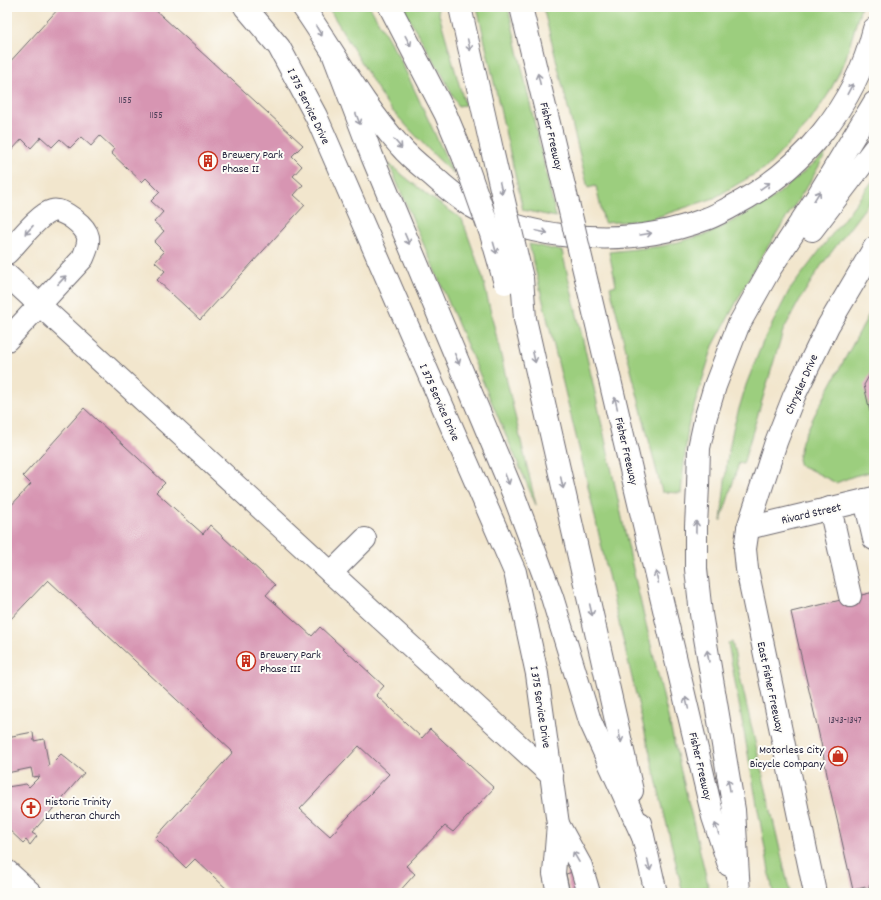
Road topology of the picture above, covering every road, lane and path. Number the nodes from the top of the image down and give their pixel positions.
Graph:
1 (245, 7) edge
2 (303, 7) edge
3 (390, 7) edge
4 (460, 7) edge
5 (521, 7) edge
6 (874, 29) edge
7 (334, 56) junction
8 (874, 103) edge
9 (874, 149) edge
10 (874, 248) edge
11 (7, 253) edge
12 (7, 275) edge
13 (514, 280) junction
14 (39, 305) junction
15 (7, 340) edge
16 (698, 486) junction
17 (870, 499) edge
18 (830, 508) junction
19 (748, 528) junction
20 (365, 539) dead end
21 (874, 539) edge
22 (331, 573) junction
23 (850, 596) dead end
24 (552, 776) junction
25 (558, 824) junction
26 (643, 837) junction
27 (7, 871) edge
28 (31, 893) edge
29 (558, 893) edge
30 (589, 893) edge
31 (656, 893) edge
32 (738, 893) edge
33 (815, 893) edge

1 - 24 main road, I 375 Service Drive
2 -> 7 main road
3 -> 13 main road, bridge
4 -> 13 main road, bridge
32 -> 5 main road, Fisher Freeway, bridge
7 -> 6 main road
7 -> 26 main road
16 -> 8 main road
9 - 16 main road
10 - 19 main road, Chrysler Drive
14 -> 11 main road
12 - 14 main road
13 -> 26 main road
14 - 15 main road
14 - 22 main road
32 -> 16 main road
17 - 18 main road, Rivard Street
17 - 21 main road
18 - 19 main road, Rivard Street
18 - 23 main road
19 - 33 main road, East Fisher Freeway
20 - 22 main road
22 - 24 main road
24 - 25 main road, I 375 Service Drive
25 - 29 main road, I 375 Service Drive
30 -> 25 main road, I 375 Service Drive
26 -> 31 main road
27 - 28 main road

